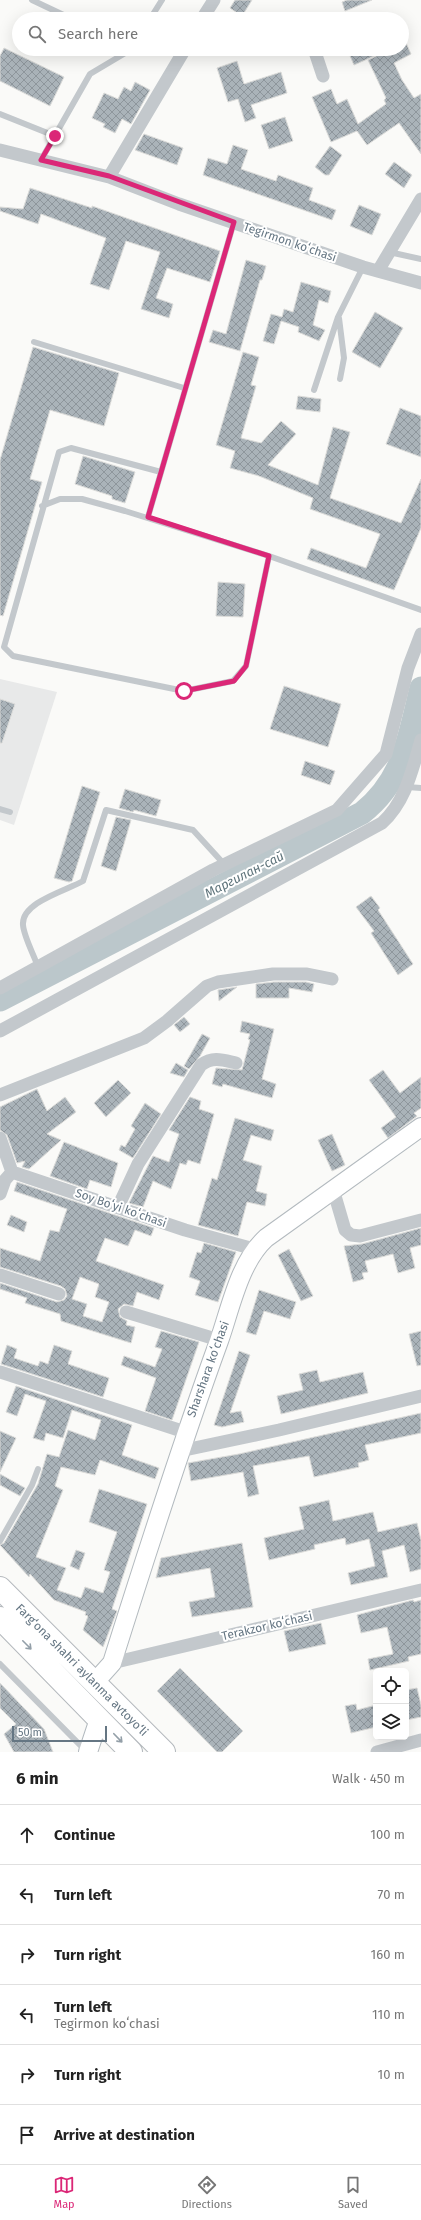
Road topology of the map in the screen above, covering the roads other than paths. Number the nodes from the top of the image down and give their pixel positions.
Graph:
1 (32, 0) edge
2 (162, 0) edge
3 (214, 0) edge
4 (40, 2) edge
5 (59, 12) edge
6 (154, 12) edge
7 (206, 12) edge
8 (120, 56) edge
9 (181, 56) edge
10 (316, 56) edge
11 (323, 76) dead end
12 (0, 114) edge
13 (55, 136) junction
14 (0, 150) edge
15 (41, 160) junction
16 (109, 176) junction
17 (421, 199) edge
18 (234, 222) junction
19 (390, 252) junction
20 (421, 258) edge
21 (363, 267) junction
22 (378, 271) junction
23 (421, 283) edge
24 (338, 317) junction
25 (34, 342) dead end
26 (340, 379) dead end
27 (184, 388) junction
28 (314, 390) dead end
29 (161, 472) junction
30 (42, 506) junction
31 (148, 517) junction
32 (269, 556) junction
33 (421, 610) edge
34 (421, 634) edge
35 (421, 740) edge
36 (407, 787) junction
37 (421, 788) edge
38 (0, 809) edge
39 (10, 812) dead end
40 (224, 864) junction
41 (38, 967) junction
42 (332, 979) dead end
43 (0, 988) edge
44 (0, 1031) edge
45 (236, 1063) dead end
46 (0, 1095) edge
47 (421, 1127) edge
48 (0, 1138) edge
49 (12, 1172) junction
50 (333, 1189) junction
51 (0, 1194) edge
52 (118, 1207) junction
53 (421, 1220) edge
54 (254, 1250) junction
55 (0, 1275) edge
56 (59, 1294) dead end
57 (126, 1312) dead end
58 (219, 1340) junction
59 (0, 1372) edge
60 (421, 1396) edge
61 (185, 1432) junction
62 (180, 1450) junction
63 (38, 1469) dead end
64 (0, 1540) edge
65 (0, 1588) edge
66 (421, 1590) edge
67 (0, 1618) edge
68 (112, 1663) junction
69 (0, 1664) edge
70 (95, 1682) junction
71 (99, 1719) junction
72 (421, 1740) edge
73 (87, 1752) edge
74 (132, 1752) edge
75 (164, 1752) edge
76 (377, 1752) edge

1 - 4 lane
2 - 6 lane
3 - 7 street
4 - 5 lane
8 - 13 lane
9 - 16 street
10 - 11 street
12 - 13 lane
13 - 15 lane
14 - 15 street, Tegirmon koʻchasi
15 - 16 street, Tegirmon koʻchasi
16 - 18 street, Tegirmon koʻchasi
17 - 19 street
18 - 21 street, Tegirmon koʻchasi
18 - 27 lane
19 - 20 lane
19 - 22 street
21 - 22 street, Tegirmon koʻchasi
21 - 24 lane
22 - 23 street, Tegirmon koʻchasi
24 - 26 lane
24 - 28 lane
25 - 27 lane
27 - 29 lane
29 - 30 lane
29 - 31 lane
30 - 31 lane
30 - 32 lane
31 - 32 lane
32 - 33 lane
34 - 40 street
35 - 36 street
36 - 37 lane
36 - 44 street
38 - 39 lane
40 - 41 street
40 - 41 lane
41 - 43 street
42 - 46 street
45 - 52 street
47 - 50 street, Sharshara koʻchasi
48 - 49 street
49 - 51 street
49 - 52 street, Soy Boʻyi koʻchasi
50 - 53 street
50 - 54 street, Sharshara koʻchasi
52 - 54 street, Soy Boʻyi koʻchasi
54 - 58 street, Sharshara koʻchasi
55 - 56 street
57 - 58 street
58 - 61 street, Sharshara koʻchasi
59 - 61 street
60 - 62 street
61 - 62 street, Sharshara koʻchasi
62 - 68 street, Sharshara koʻchasi
63 - 64 lane
65 - 70 highway, Farg‘ona shahri aylanma avtoyo‘li
66 - 68 street, Terakzor koʻchasi
67 -> 71 highway, Farg‘ona shahri aylanma avtoyo‘li
68 - 70 street, Sharshara koʻchasi
69 - 73 lane
70 - 75 highway, Farg‘ona shahri aylanma avtoyo‘li
71 - 73 street
71 -> 74 highway, Farg‘ona shahri aylanma avtoyo‘li
72 - 76 street

